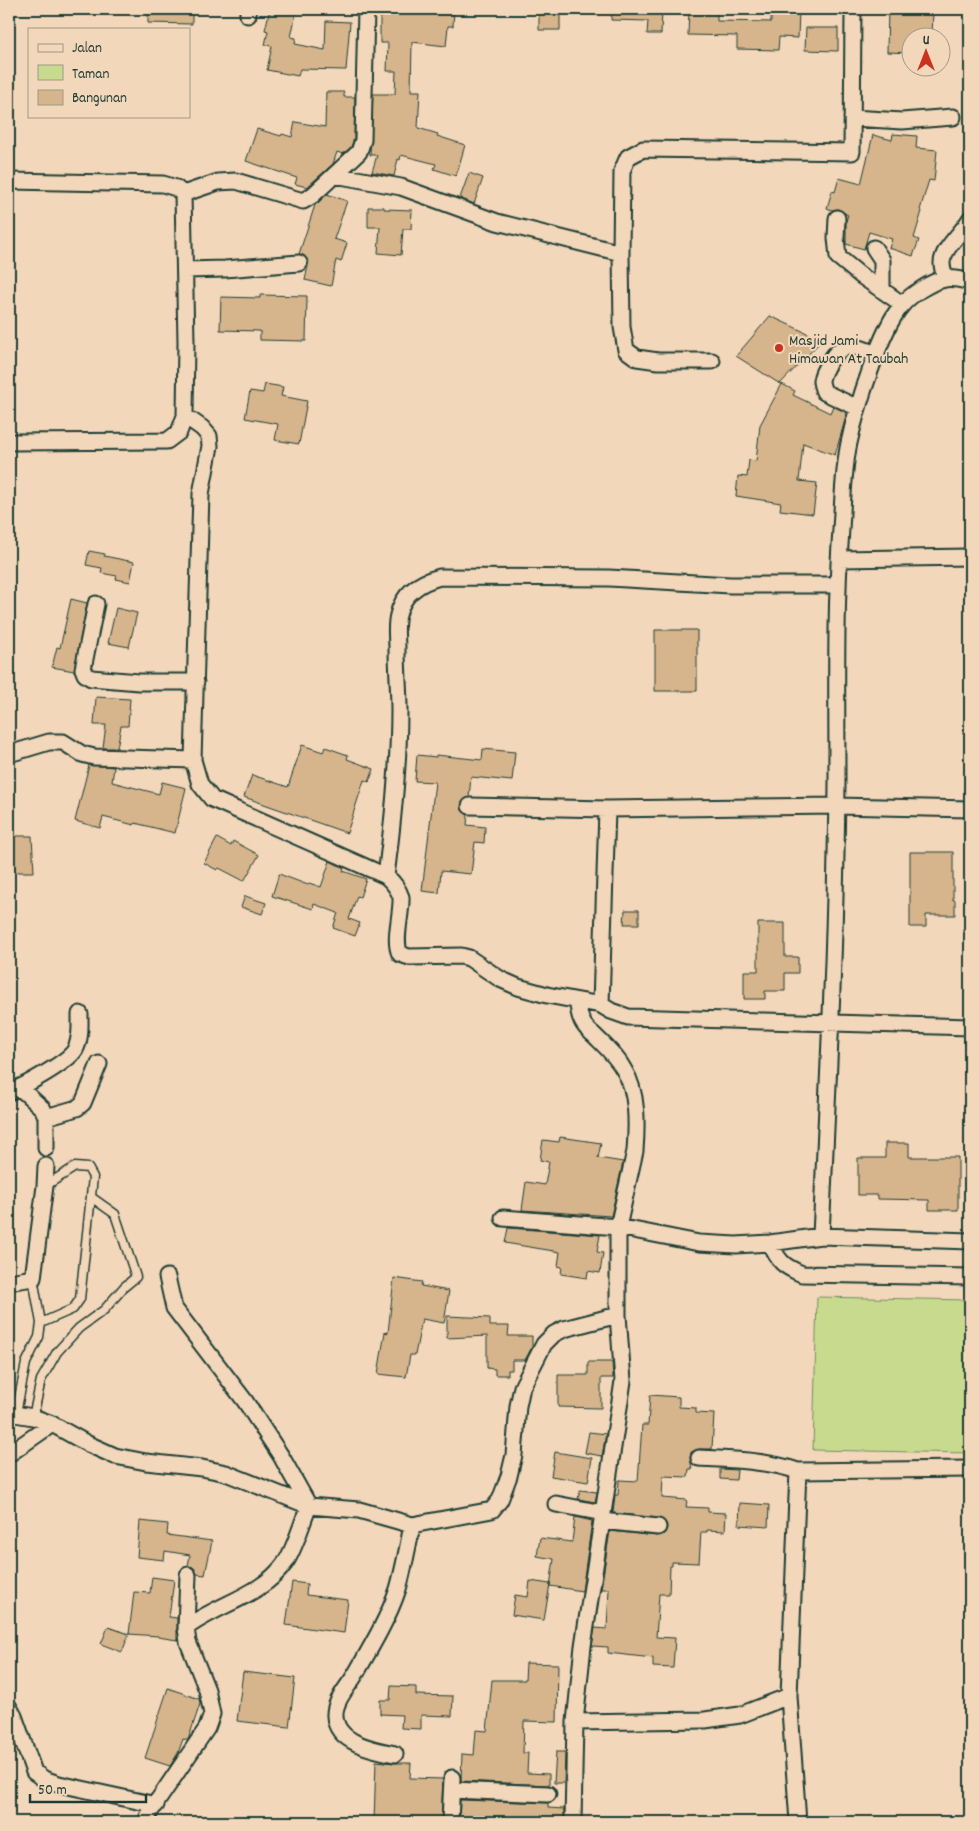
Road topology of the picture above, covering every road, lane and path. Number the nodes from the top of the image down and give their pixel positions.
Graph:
1 (366, 9) edge
2 (853, 9) edge
3 (953, 117) dead end
4 (852, 118) junction
5 (335, 174) junction
6 (9, 181) edge
7 (182, 194) junction
8 (837, 218) dead end
9 (970, 219) edge
10 (874, 248) dead end
11 (621, 253) junction
12 (300, 263) dead end
13 (185, 270) junction
14 (945, 279) junction
15 (970, 282) edge
16 (882, 290) junction
17 (902, 304) junction
18 (877, 354) junction
19 (712, 361) dead end
20 (858, 408) junction
21 (185, 416) junction
22 (9, 442) edge
23 (970, 557) edge
24 (839, 560) junction
25 (838, 585) junction
26 (96, 604) dead end
27 (196, 682) junction
28 (9, 754) edge
29 (193, 760) junction
30 (470, 806) dead end
31 (837, 806) junction
32 (606, 809) junction
33 (970, 809) edge
34 (386, 876) junction
35 (578, 1001) junction
36 (601, 1005) junction
37 (80, 1014) dead end
38 (831, 1023) junction
39 (970, 1027) edge
40 (99, 1064) dead end
41 (14, 1090) edge
42 (46, 1117) junction
43 (46, 1148) dead end
44 (46, 1166) dead end
45 (45, 1186) junction
46 (91, 1197) junction
47 (503, 1218) dead end
48 (618, 1227) junction
49 (822, 1236) junction
50 (970, 1241) edge
51 (770, 1243) junction
52 (970, 1276) edge
53 (167, 1277) dead end
54 (33, 1278) junction
55 (9, 1282) edge
56 (618, 1314) junction
57 (41, 1323) junction
58 (12, 1413) edge
59 (33, 1417) junction
60 (52, 1424) junction
61 (9, 1454) edge
62 (699, 1458) dead end
63 (970, 1469) edge
64 (798, 1471) junction
65 (556, 1504) dead end
66 (309, 1506) junction
67 (602, 1517) junction
68 (412, 1525) junction
69 (658, 1526) dead end
70 (188, 1575) dead end
71 (186, 1628) junction
72 (789, 1696) junction
73 (9, 1707) edge
74 (575, 1722) junction
75 (395, 1754) dead end
76 (548, 1794) dead end
77 (156, 1805) junction
78 (146, 1822) edge
79 (450, 1822) edge
80 (573, 1822) edge
81 (798, 1822) edge

1 - 5 street
2 - 4 street
3 - 4 street
4 - 11 street
5 - 7 street
5 - 11 street
6 - 7 street
7 - 13 street
8 - 16 street
9 - 14 street
10 - 16 street
11 - 19 street
12 - 13 street
13 - 21 street
14 - 15 street
14 - 17 street
16 - 17 street
17 - 18 street
18 - 20 street
18 - 20 street
20 - 24 street
21 - 22 street
21 - 27 street
23 - 24 street
24 - 25 street
25 - 31 street
25 - 34 street
26 - 27 street
27 - 29 street
28 - 29 street
29 - 34 street
30 - 32 street
31 - 32 street
31 - 33 street
31 - 38 street
32 - 36 street
34 - 35 street
35 - 36 street
35 - 48 street
36 - 38 street
37 - 41 street
38 - 39 street
38 - 49 street
40 - 42 street
41 - 42 street
42 - 43 street
44 - 45 street
45 - 46 lane
45 - 54 street
46 - 57 lane
46 - 59 lane
47 - 48 street
48 - 51 street
48 - 56 street
49 - 50 street
49 - 51 street
51 - 52 street
53 - 66 street
54 - 55 street
54 - 57 lane
56 - 67 street
56 - 68 street
57 - 58 lane
58 - 59 street
59 - 60 street
60 - 61 street
60 - 66 street
62 - 64 street
63 - 64 street
64 - 72 street
65 - 67 street
66 - 68 street
66 - 71 street
67 - 69 street
67 - 74 street
68 - 75 street
70 - 71 street
71 - 77 street
72 - 74 street
72 - 81 street
73 - 77 street
74 - 80 street
76 - 79 street
77 - 78 street

